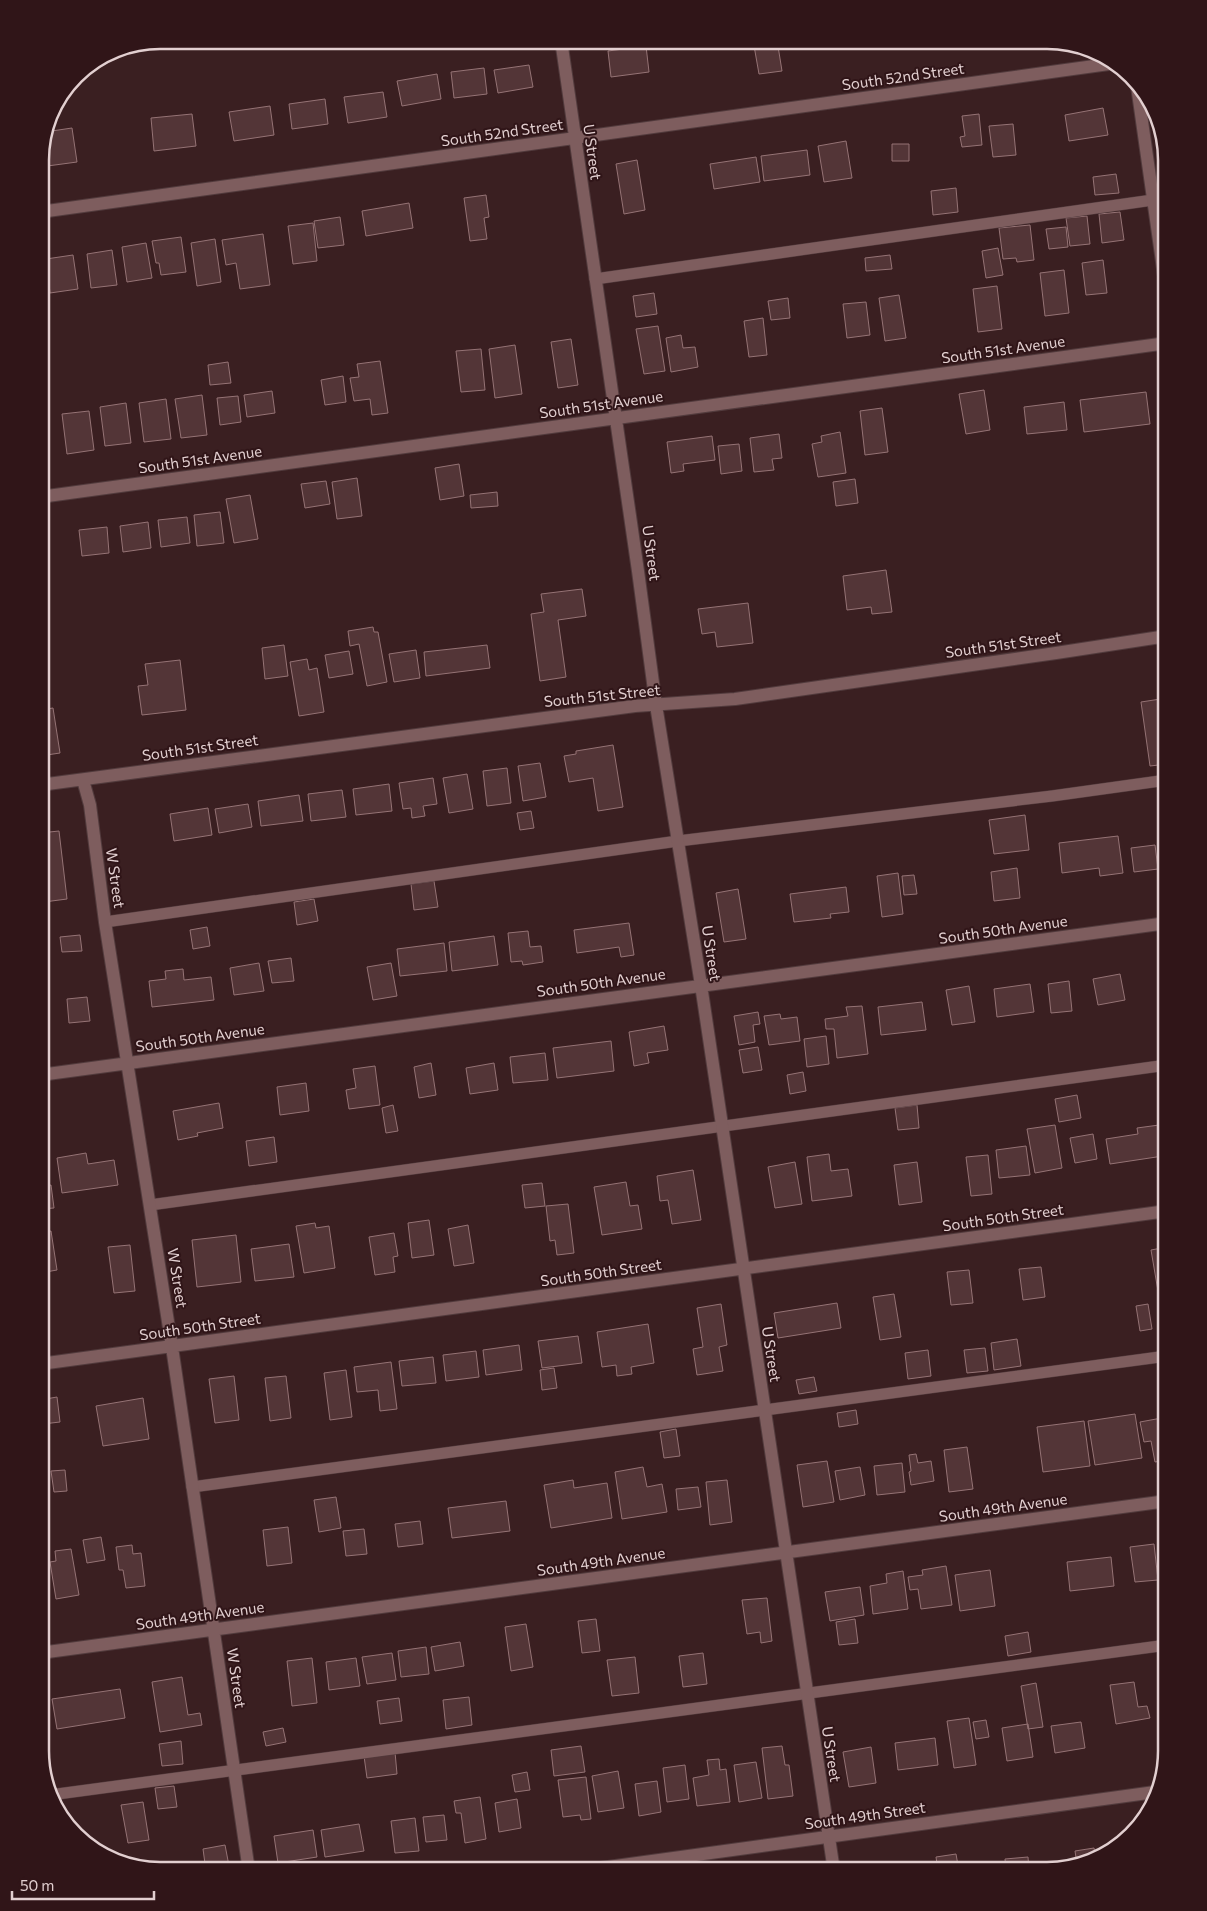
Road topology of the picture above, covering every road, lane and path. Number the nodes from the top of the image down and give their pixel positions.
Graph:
1 (562, 49) edge
2 (1105, 65) edge
3 (1138, 96) edge
4 (574, 138) junction
5 (1158, 199) edge
6 (1153, 200) junction
7 (49, 211) edge
8 (1158, 235) edge
9 (595, 279) junction
10 (1158, 344) edge
11 (615, 419) junction
12 (49, 496) edge
13 (1158, 637) edge
14 (656, 705) junction
15 (83, 780) junction
16 (1158, 781) edge
17 (49, 784) edge
18 (678, 841) junction
19 (105, 922) junction
20 (1158, 924) edge
21 (701, 985) junction
22 (129, 1063) junction
23 (1158, 1066) edge
24 (49, 1074) edge
25 (722, 1126) junction
26 (150, 1205) junction
27 (1158, 1212) edge
28 (743, 1269) junction
29 (172, 1347) junction
30 (1158, 1357) edge
31 (49, 1363) edge
32 (764, 1411) junction
33 (192, 1487) junction
34 (1158, 1502) edge
35 (785, 1553) junction
36 (214, 1629) junction
37 (1158, 1646) edge
38 (49, 1652) edge
39 (806, 1693) junction
40 (234, 1770) junction
41 (1150, 1793) edge
42 (58, 1794) edge
43 (828, 1837) junction
44 (248, 1862) edge
45 (645, 1862) edge
46 (832, 1862) edge

1 - 4 street, U Street
2 - 4 street, South 52nd Street
3 - 6 street
4 - 7 street, South 52nd Street
4 - 9 street, U Street
5 - 6 lane
6 - 8 street
6 - 9 lane
9 - 11 street, U Street
10 - 11 street, South 51st Avenue
11 - 12 street, South 51st Avenue
11 - 14 street, U Street
13 - 14 street, South 51st Street
14 - 15 street, South 51st Street
14 - 18 street, U Street
15 - 17 street, South 51st Street
15 - 19 street, W Street
16 - 18 lane
18 - 19 lane
18 - 21 street, U Street
19 - 22 street, W Street
20 - 21 street, South 50th Avenue
21 - 22 street, South 50th Avenue
21 - 25 street, U Street
22 - 24 street, South 50th Avenue
22 - 26 street, W Street
23 - 25 lane
25 - 26 lane
25 - 28 street, U Street
26 - 29 street, W Street
27 - 28 street, South 50th Street
28 - 29 street, South 50th Street
28 - 32 street, U Street
29 - 31 street, South 50th Street
29 - 33 street, W Street
30 - 32 lane
32 - 33 lane
32 - 35 street, U Street
33 - 36 street, W Street
34 - 35 street, South 49th Avenue
35 - 36 street, South 49th Avenue
35 - 39 street, U Street
36 - 38 street, South 49th Avenue
36 - 40 street, W Street
37 - 39 lane
39 - 40 lane
39 - 43 street, U Street
40 - 42 lane
40 - 44 street, W Street
41 - 43 street, South 49th Street
43 - 45 street, South 49th Street
43 - 46 street, U Street

